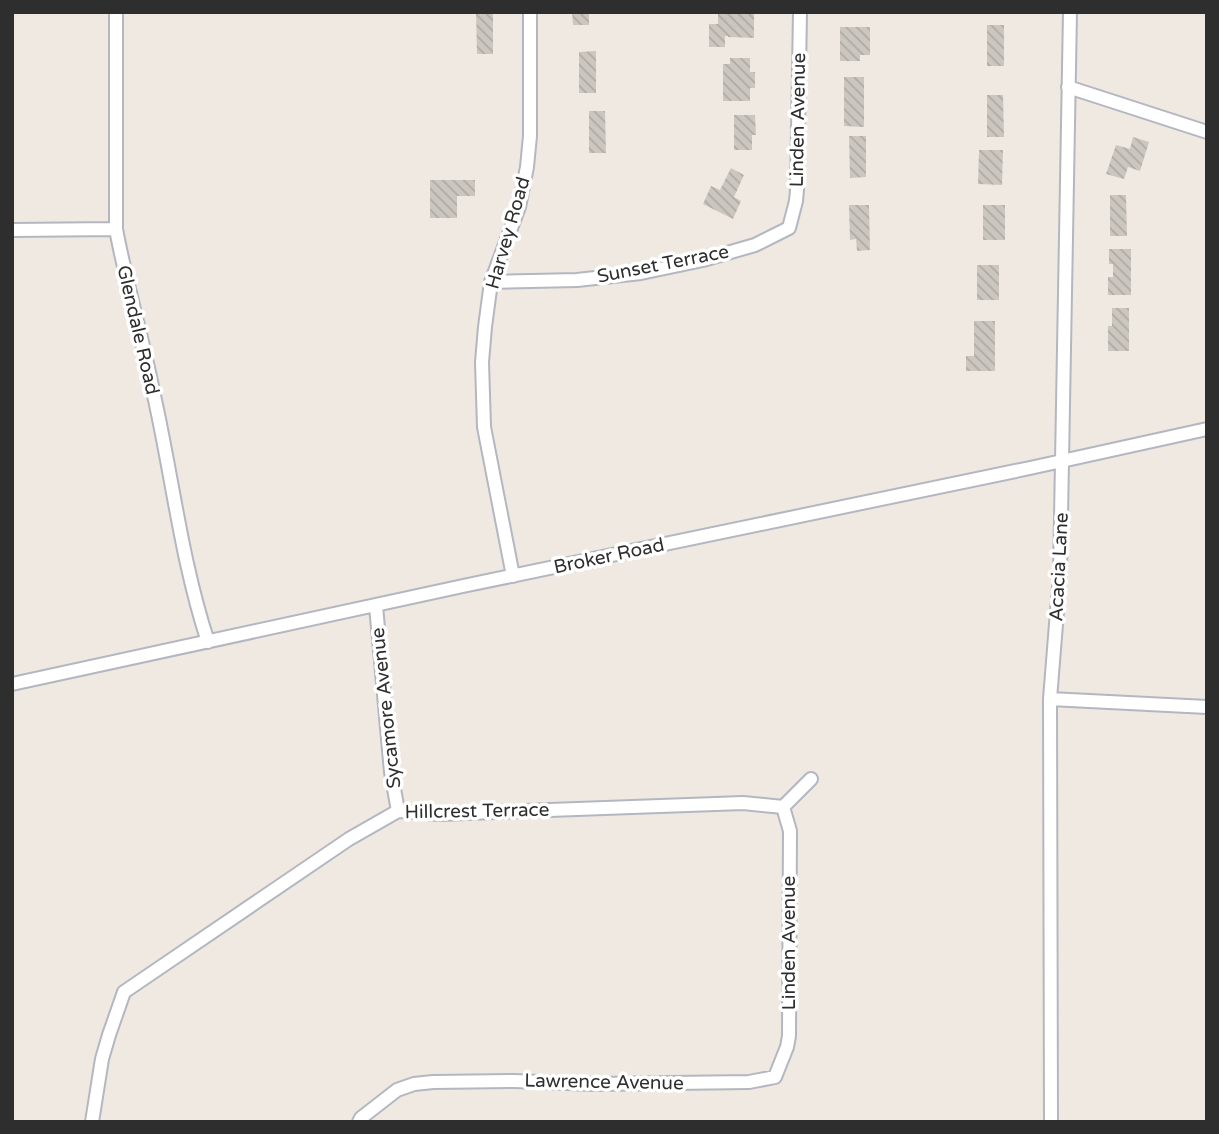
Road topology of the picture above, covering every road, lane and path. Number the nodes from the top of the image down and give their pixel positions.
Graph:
1 (116, 12) edge
2 (530, 12) edge
3 (800, 12) edge
4 (1070, 12) edge
5 (1068, 86) junction
6 (1207, 132) edge
7 (789, 228) joint
8 (116, 229) junction
9 (12, 230) edge
10 (491, 282) junction
11 (1207, 429) edge
12 (1063, 461) junction
13 (513, 576) junction
14 (376, 606) junction
15 (208, 642) junction
16 (12, 684) edge
17 (1050, 699) junction
18 (1207, 707) edge
19 (811, 779) dead end
20 (783, 807) junction
21 (398, 811) junction
22 (775, 1077) joint
23 (92, 1122) edge
24 (359, 1122) edge
25 (1051, 1122) edge

1 - 8 street, Glendale Road
2 - 10 street, Harvey Road
3 - 7 street, Linden Avenue
4 - 5 street, Acacia Lane
5 - 6 street
5 - 12 street, Acacia Lane
7 - 10 street, Sunset Terrace
8 - 9 street
8 - 15 street, Glendale Road
10 - 13 street, Harvey Road
11 - 12 street, Broker Road
12 - 13 street, Broker Road
12 - 17 street, Acacia Lane
13 - 14 street, Broker Road
14 - 15 street, Broker Road
14 - 21 street, Sycamore Avenue
15 - 16 street, Broker Road
17 - 18 street
17 - 25 street, Acacia Lane
19 - 20 street
20 - 21 street, Hillcrest Terrace
20 - 22 street, Linden Avenue
21 - 23 street, Hillcrest Terrace
22 - 24 street, Lawrence Avenue

